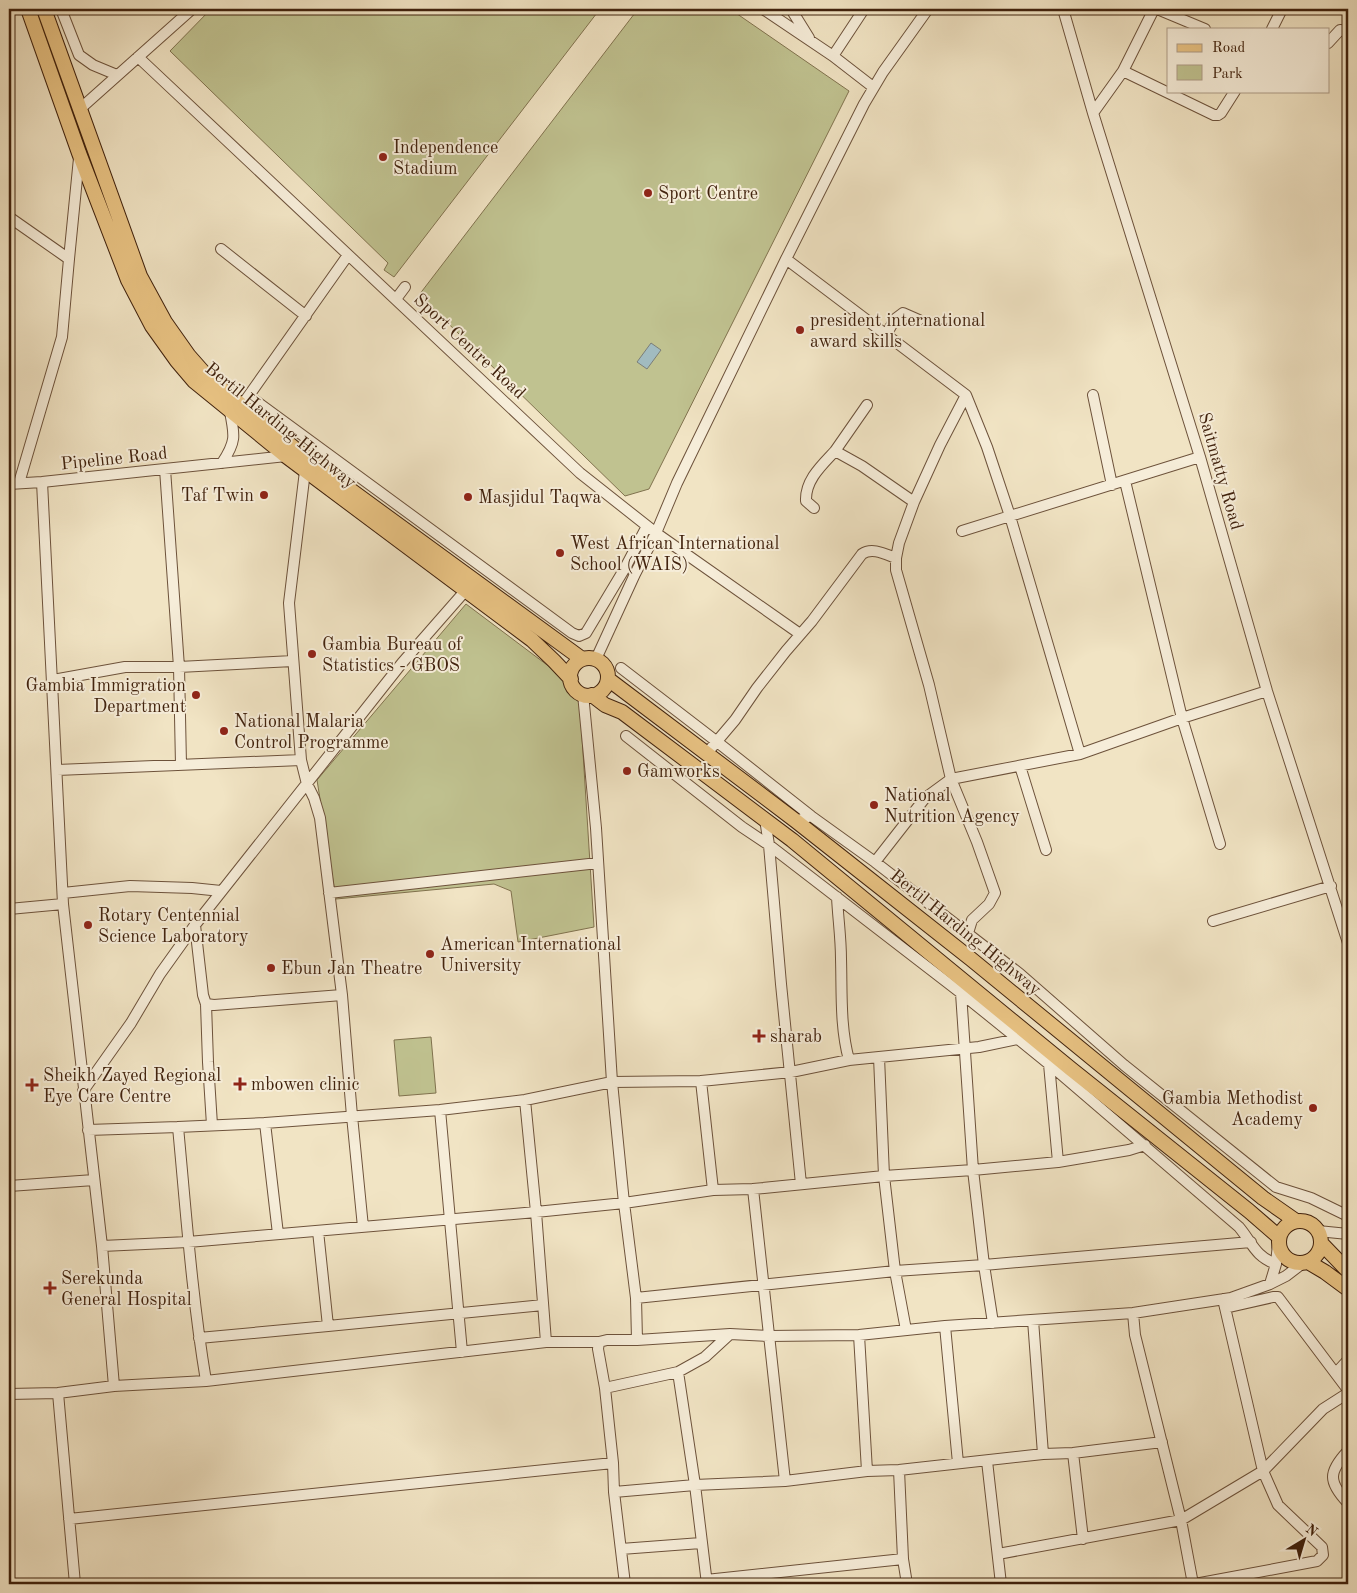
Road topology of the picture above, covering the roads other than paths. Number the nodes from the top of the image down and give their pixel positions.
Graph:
1 (28, 9) edge
2 (44, 9) edge
3 (61, 9) edge
4 (192, 9) edge
5 (763, 9) edge
6 (791, 9) edge
7 (864, 9) edge
8 (928, 9) edge
9 (1063, 9) edge
10 (1156, 9) edge
11 (1282, 9) edge
12 (1203, 28) edge
13 (1272, 28) edge
14 (1348, 31) edge
15 (811, 41) junction
16 (1330, 41) edge
17 (833, 56) junction
18 (138, 57) junction
19 (1123, 71) junction
20 (117, 75) junction
21 (874, 87) junction
22 (1234, 92) edge
23 (81, 108) junction
24 (1093, 113) junction
25 (79, 153) junction
26 (9, 217) edge
27 (221, 249) dead end
28 (348, 255) junction
29 (69, 259) junction
30 (786, 259) junction
31 (406, 287) dead end
32 (396, 300) junction
33 (306, 316) junction
34 (919, 320) dead end
35 (886, 335) junction
36 (1093, 394) dead end
37 (966, 395) junction
38 (240, 405) junction
39 (867, 405) dead end
40 (836, 451) junction
41 (286, 456) junction
42 (1200, 457) junction
43 (222, 463) junction
44 (165, 469) junction
45 (305, 471) junction
46 (1125, 480) junction
47 (42, 482) junction
48 (14, 483) edge
49 (1112, 484) junction
50 (914, 502) junction
51 (814, 508) dead end
52 (1010, 516) junction
53 (647, 526) junction
54 (962, 531) dead end
55 (656, 533) junction
56 (896, 558) junction
57 (466, 590) junction
58 (800, 634) junction
59 (596, 659) junction
60 (582, 660) junction
61 (292, 661) junction
62 (179, 667) junction
63 (621, 668) dead end
64 (571, 679) junction
65 (608, 679) junction
66 (53, 680) junction
67 (1267, 691) junction
68 (588, 695) junction
69 (1182, 718) junction
70 (626, 736) dead end
71 (716, 740) junction
72 (707, 753) junction
73 (1080, 754) junction
74 (301, 760) junction
75 (181, 765) junction
76 (1020, 766) junction
77 (57, 770) junction
78 (951, 779) junction
79 (307, 784) junction
80 (812, 816) junction
81 (765, 819) junction
82 (796, 821) junction
83 (1220, 844) dead end
84 (770, 845) junction
85 (1046, 850) dead end
86 (875, 862) junction
87 (598, 863) junction
88 (1331, 886) junction
89 (221, 891) junction
90 (63, 893) junction
91 (329, 893) junction
92 (837, 897) junction
93 (63, 904) junction
94 (9, 909) edge
95 (1213, 921) dead end
96 (195, 925) junction
97 (968, 933) junction
98 (1348, 943) edge
99 (961, 992) junction
100 (342, 994) junction
101 (206, 1004) junction
102 (1018, 1039) junction
103 (966, 1048) junction
104 (878, 1057) junction
105 (849, 1060) junction
106 (1049, 1064) junction
107 (791, 1072) junction
108 (701, 1081) junction
109 (612, 1082) junction
110 (83, 1091) junction
111 (526, 1100) junction
112 (440, 1110) junction
113 (352, 1116) junction
114 (265, 1122) junction
115 (212, 1124) junction
116 (178, 1127) junction
117 (88, 1130) junction
118 (1144, 1145) junction
119 (1058, 1162) junction
120 (974, 1170) junction
121 (884, 1176) junction
122 (94, 1180) junction
123 (801, 1184) junction
124 (9, 1186) edge
125 (752, 1189) junction
126 (712, 1190) junction
127 (624, 1203) junction
128 (536, 1212) junction
129 (1348, 1216) edge
130 (450, 1219) junction
131 (1296, 1221) junction
132 (363, 1227) junction
133 (318, 1231) junction
134 (278, 1234) junction
135 (1348, 1234) edge
136 (1320, 1237) junction
137 (1279, 1240) junction
138 (188, 1242) junction
139 (1251, 1242) junction
140 (102, 1246) junction
141 (1305, 1263) junction
142 (1276, 1264) junction
143 (984, 1265) junction
144 (895, 1271) junction
145 (1348, 1272) edge
146 (1270, 1284) junction
147 (764, 1285) junction
148 (1348, 1289) edge
149 (636, 1298) junction
150 (1224, 1304) junction
151 (543, 1305) junction
152 (458, 1313) junction
153 (1133, 1313) junction
154 (1033, 1320) junction
155 (993, 1323) junction
156 (328, 1326) junction
157 (945, 1326) junction
158 (906, 1330) junction
159 (730, 1334) junction
160 (859, 1334) junction
161 (769, 1336) junction
162 (199, 1338) junction
163 (637, 1340) junction
164 (546, 1342) junction
165 (599, 1342) junction
166 (462, 1352) junction
167 (1348, 1360) edge
168 (678, 1372) junction
169 (1336, 1373) junction
170 (206, 1381) junction
171 (114, 1386) junction
172 (605, 1388) junction
173 (1348, 1391) edge
174 (58, 1393) junction
175 (9, 1394) edge
176 (1162, 1442) junction
177 (1348, 1451) edge
178 (1073, 1453) junction
179 (1043, 1454) junction
180 (988, 1461) junction
181 (613, 1463) junction
182 (958, 1463) junction
183 (899, 1470) junction
184 (867, 1471) junction
185 (1263, 1471) junction
186 (785, 1481) junction
187 (695, 1485) junction
188 (614, 1492) junction
189 (1348, 1503) edge
190 (69, 1519) junction
191 (1181, 1520) junction
192 (1083, 1539) junction
193 (701, 1542) junction
194 (620, 1550) junction
195 (998, 1554) junction
196 (904, 1559) junction
197 (706, 1582) edge
198 (75, 1584) edge
199 (624, 1584) edge
200 (907, 1584) edge
201 (1001, 1584) edge
202 (1194, 1584) edge

1 - 25 main road, Bertil Harding Highway
2 - 23 main road, Bertil Harding Highway
3 - 20 street
4 - 18 street
5 - 15 street
6 - 15 street
7 - 17 street
8 - 21 street
9 - 24 street, Saitmatty Road
10 - 12 street
10 - 19 street
11 - 13 street
14 - 16 street
15 - 17 street
17 - 21 street
18 - 20 street
18 - 28 street, Sport Centre Road
19 - 22 street
19 - 24 street
20 - 23 street
21 - 30 street
23 - 38 main road, Bertil Harding Highway
24 - 42 street, Saitmatty Road
25 - 29 street
25 - 38 main road, Bertil Harding Highway
26 - 29 street
27 - 33 street
28 - 32 street, Sport Centre Road
28 - 33 street
29 - 48 street
30 - 35 street
30 - 55 street
31 - 32 street
32 - 53 street, Sport Centre Road
33 - 38 street
34 - 35 street
35 - 37 street
36 - 49 street
37 - 50 street
37 - 52 street
38 - 41 main road, Bertil Harding Highway
38 - 43 street
38 - 53 street
38 - 60 main road, Bertil Harding Highway
39 - 40 street
40 - 50 street
40 - 51 street
41 - 43 street, Pipeline Road
41 - 45 main road, Bertil Harding Highway
42 - 46 street
42 - 67 street, Saitmatty Road
43 - 44 street, Pipeline Road
44 - 47 street, Pipeline Road
44 - 62 street
45 - 57 main road, Bertil Harding Highway
45 - 61 street
46 - 49 street
46 - 69 street
47 - 48 street, Pipeline Road
47 - 66 street
49 - 52 street
50 - 56 street
52 - 54 street
52 - 73 street
53 - 55 street, Sport Centre Road
55 - 58 street, Sport Centre Road
55 - 59 street
56 - 58 street
56 - 78 street
57 - 64 main road, Bertil Harding Highway
57 - 79 street
58 - 71 street
59 - 60 main road
59 - 65 main road
60 - 64 main road
61 - 62 street
61 - 74 street
62 - 66 street
62 - 75 street
63 - 71 street
64 - 68 main road
65 - 68 main road
65 - 72 main road, Bertil Harding Highway
66 - 77 street
67 - 69 street
67 - 88 street, Saitmatty Road
68 - 81 main road
68 - 87 street
69 - 73 street
69 - 83 street
70 - 84 street
71 - 72 street
71 - 80 street
72 - 82 main road, Bertil Harding Highway
73 - 76 street
74 - 75 street
74 - 79 street
75 - 77 street
76 - 78 street
76 - 85 street
77 - 90 street
78 - 86 street
78 - 97 street
79 - 89 street
79 - 91 street
80 - 82 street
80 - 86 street
81 - 84 street
81 - 137 main road
82 - 131 main road, Bertil Harding Highway
84 - 92 street
84 - 107 street
86 - 97 street
87 - 91 street
87 - 109 street
88 - 95 street
88 - 98 street, Saitmatty Road
89 - 90 street
89 - 96 street
90 - 93 street
91 - 100 street
92 - 99 street
92 - 105 street
93 - 94 street
93 - 110 street
96 - 101 street
96 - 110 street
97 - 129 street
99 - 102 street
99 - 103 street
100 - 101 street
100 - 113 street
101 - 115 street
102 - 103 street
102 - 106 street
103 - 104 street
103 - 120 street
104 - 105 street
104 - 121 street
105 - 107 street
106 - 118 street
106 - 119 street
107 - 108 street
107 - 123 street
108 - 109 street
108 - 126 street
109 - 111 street
109 - 127 street
110 - 117 street
111 - 112 street
111 - 128 street
112 - 113 street
112 - 130 street
113 - 114 street
113 - 132 street
114 - 115 street
114 - 134 street
115 - 116 street
116 - 117 street
116 - 138 street
117 - 122 street
118 - 119 street
118 - 139 street
119 - 120 street
120 - 121 street
120 - 143 street
121 - 123 street
121 - 144 street
122 - 124 street
122 - 140 street
123 - 125 street
125 - 126 street
125 - 147 street
126 - 127 street
127 - 128 street
127 - 149 street
128 - 130 street
128 - 151 street
130 - 132 street
130 - 152 street
131 - 136 main road
131 - 137 main road
132 - 133 street
133 - 134 street
133 - 156 street
134 - 138 street
135 - 136 street
136 - 141 main road
136 - 145 main road
137 - 141 main road
137 - 142 street
138 - 140 street
138 - 162 street
139 - 142 street
139 - 143 street
140 - 171 street
141 - 146 street
141 - 148 main road
142 - 146 street
143 - 144 street
143 - 155 street
144 - 147 street
144 - 158 street
146 - 150 street
147 - 149 street
147 - 161 street
149 - 163 street
150 - 153 street
150 - 169 street
150 - 185 street
151 - 152 street
151 - 164 street
152 - 156 street
152 - 166 street
153 - 154 street
153 - 176 street
154 - 155 street
154 - 179 street
155 - 157 street
156 - 162 street
157 - 158 street
157 - 182 street
158 - 160 street
159 - 161 street
159 - 163 street
159 - 168 street
160 - 161 street
160 - 184 street
161 - 186 street
162 - 170 street
163 - 165 street
164 - 165 street
164 - 166 street
165 - 172 street
166 - 170 street
167 - 169 street
168 - 172 street
168 - 187 street
169 - 173 street
170 - 171 street
171 - 174 street
172 - 181 street
173 - 185 street
174 - 175 street
174 - 190 street
176 - 178 street
176 - 191 street
177 - 189 street
178 - 179 street
178 - 192 street
179 - 180 street
180 - 182 street
180 - 195 street
181 - 188 street
181 - 190 street
182 - 183 street
183 - 184 street
183 - 196 street
184 - 186 street
185 - 191 street
185 - 202 street
186 - 187 street
187 - 188 street
187 - 193 street
188 - 194 street
190 - 198 street
191 - 192 street
191 - 202 street
192 - 195 street
193 - 194 street
193 - 197 street
194 - 199 street
195 - 201 street
196 - 197 street
196 - 200 street

